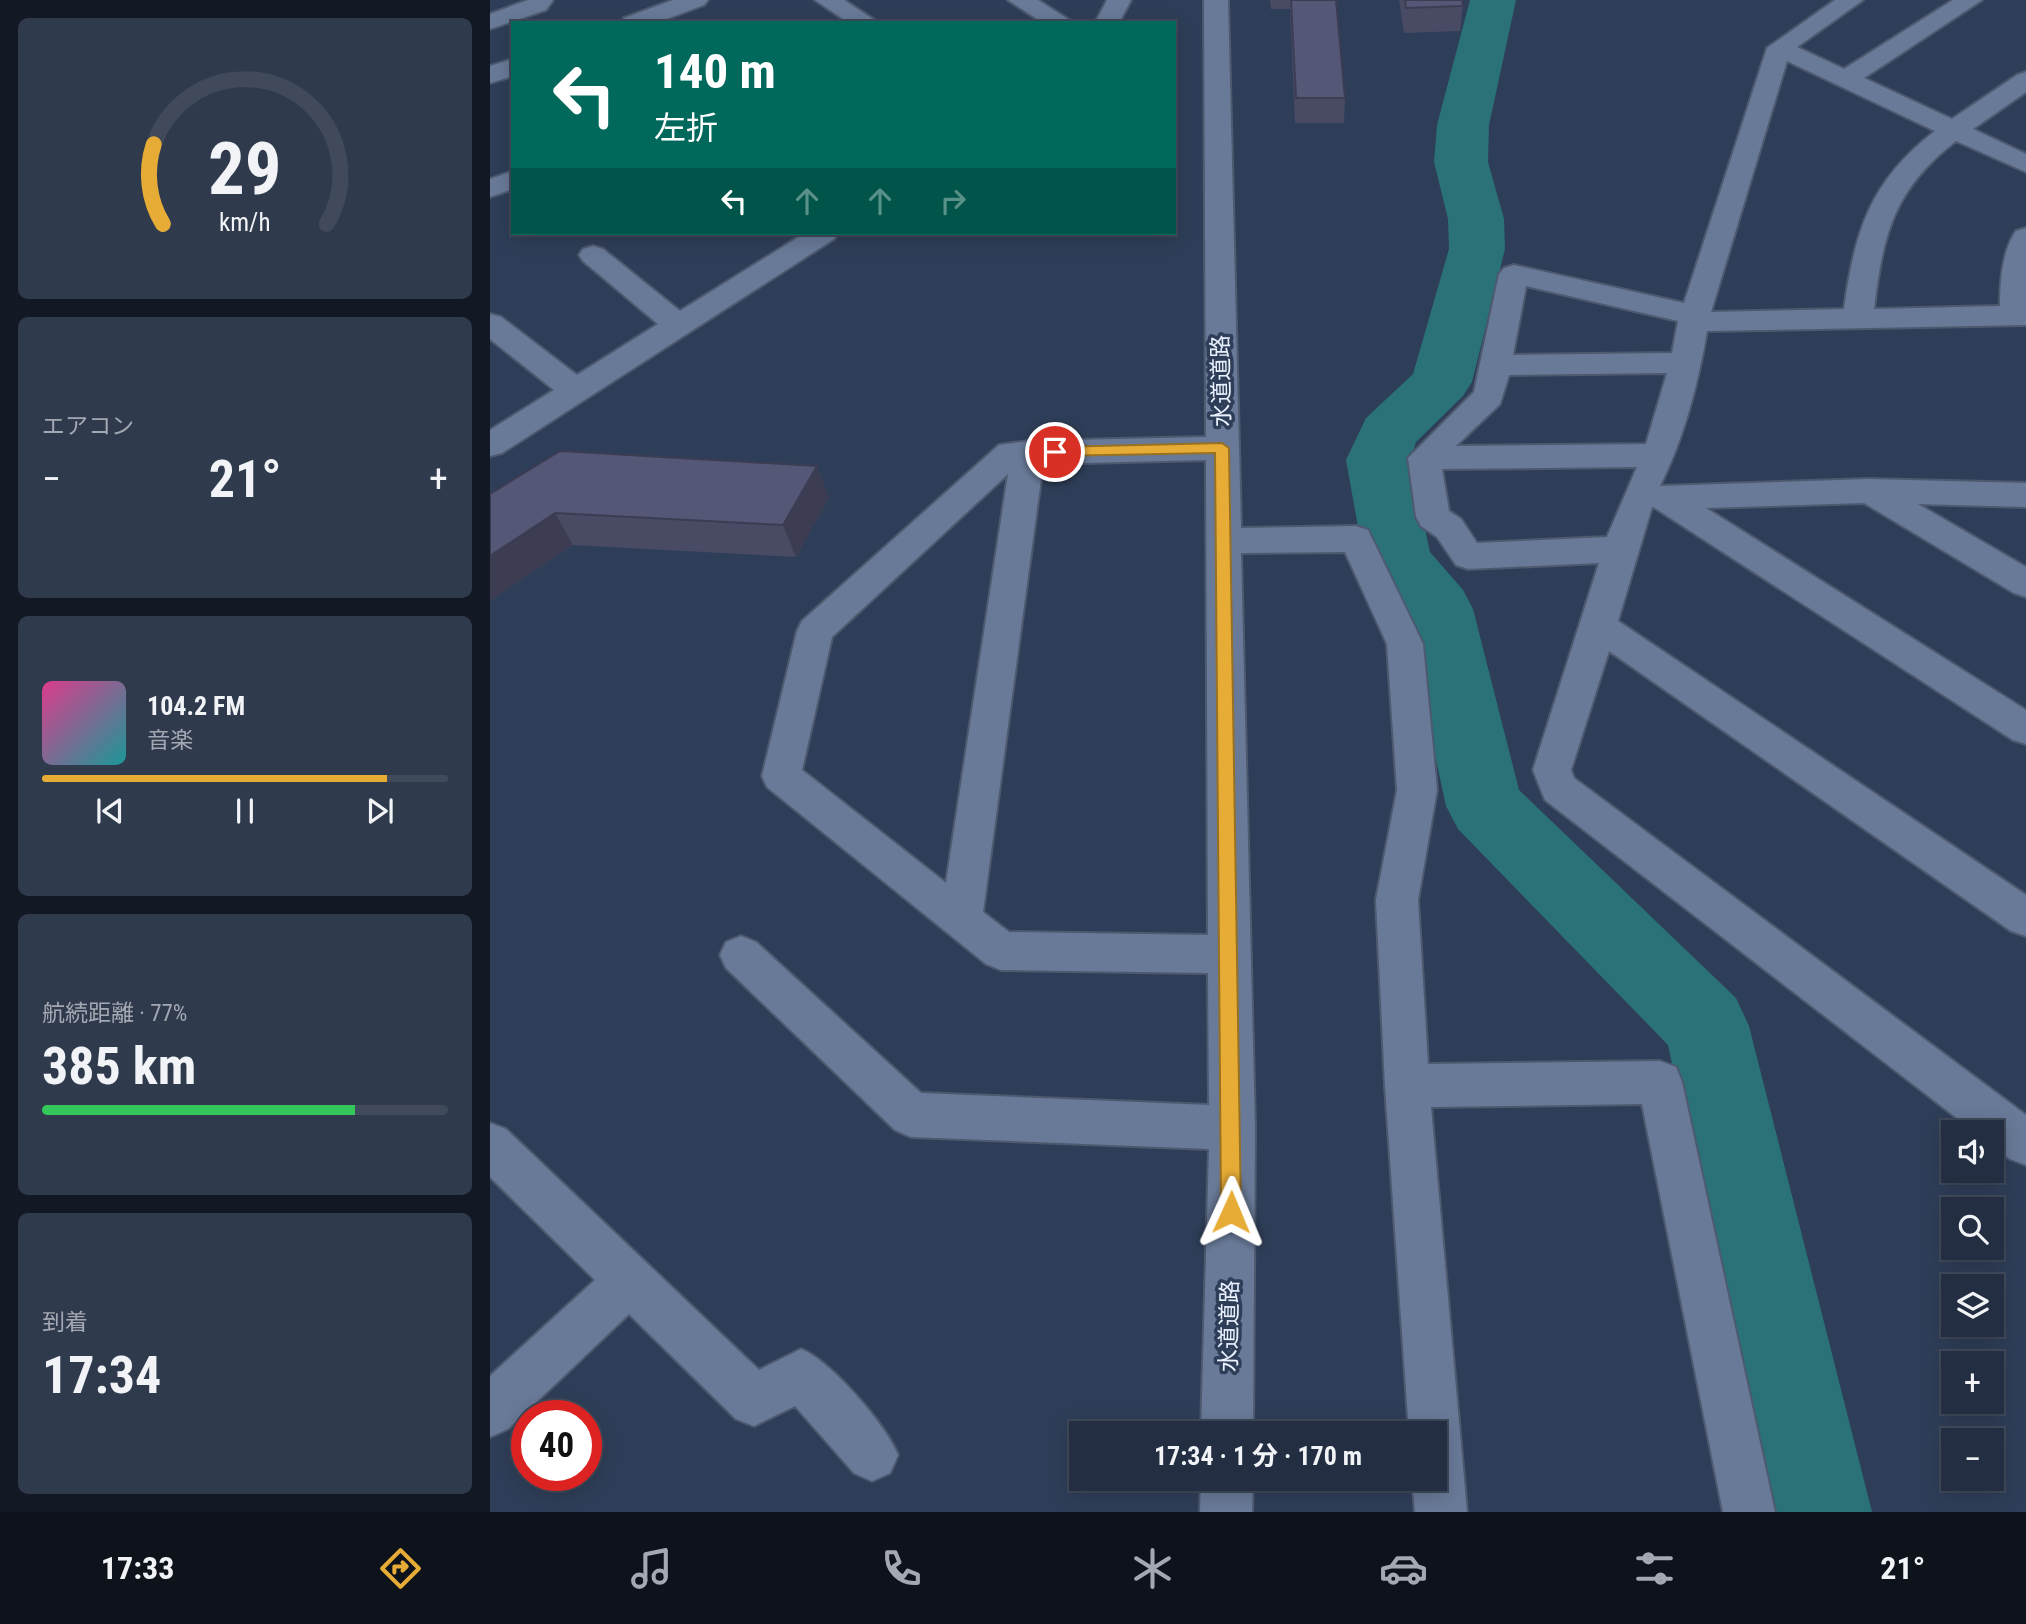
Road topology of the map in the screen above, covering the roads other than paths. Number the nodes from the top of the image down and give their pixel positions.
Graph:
1 (541, 0) edge
2 (696, 0) edge
3 (1020, 0) edge
4 (1119, 0) edge
5 (1216, 0) edge
6 (1851, 0) edge
7 (1970, 0) edge
8 (829, 8) edge
9 (639, 21) edge
10 (862, 21) edge
11 (1058, 21) edge
12 (1108, 21) edge
13 (490, 22) edge
14 (1779, 48) junction
15 (511, 68) edge
16 (490, 75) edge
17 (1844, 80) junction
18 (2026, 80) edge
19 (1956, 131) junction
20 (2026, 164) edge
21 (511, 180) edge
22 (490, 189) edge
23 (821, 235) edge
24 (2026, 237) edge
25 (593, 256) dead end
26 (2020, 315) edge
27 (1858, 317) junction
28 (1694, 318) junction
29 (490, 324) edge
30 (679, 326) junction
31 (1686, 363) junction
32 (1494, 365) junction
33 (578, 391) junction
34 (490, 444) edge
35 (1222, 448) junction
36 (1028, 452) junction
37 (1659, 455) junction
38 (1424, 458) junction
39 (1869, 491) junction
40 (1654, 495) junction
41 (2026, 495) edge
42 (1222, 541) junction
43 (1620, 549) junction
44 (2026, 584) edge
45 (1599, 626) junction
46 (2026, 729) edge
47 (2021, 905) edge
48 (961, 919) junction
49 (1229, 954) junction
50 (741, 955) dead end
51 (1407, 1086) junction
52 (1232, 1129) junction
53 (2026, 1143) edge
54 (490, 1146) edge
55 (629, 1280) junction
56 (490, 1411) edge
57 (1227, 1421) edge
58 (872, 1455) dead end
59 (1227, 1491) edge
60 (1226, 1512) edge
61 (1441, 1512) edge
62 (1749, 1512) edge

1 - 13 street
2 - 9 street
3 - 11 street
4 - 12 street
5 - 35 street, 水道道路
6 - 14 street
7 - 17 street
8 - 10 street
14 - 17 street
14 - 28 street
15 - 16 street
17 - 19 street
18 - 19 street
19 - 20 street
19 - 27 street
21 - 22 street
23 - 30 street
24 - 26 street
25 - 30 street
26 - 27 street
27 - 28 street
28 - 31 street
28 - 32 street
29 - 33 street
30 - 33 street
31 - 32 street
31 - 37 street
32 - 38 street
33 - 34 street
35 - 36 street
35 - 42 street, 水道道路
36 - 48 street
36 - 48 street
37 - 38 street
37 - 40 street
38 - 43 street
39 - 40 street
39 - 41 street
39 - 44 street
40 - 43 street
40 - 46 street
42 - 49 street, 水道道路
42 - 51 street
43 - 45 street
45 - 47 street
45 - 53 street
48 - 49 street
49 - 52 street, 水道道路
50 - 52 street
51 - 61 street
51 - 62 street
52 - 57 street, 水道道路
54 - 55 street
55 - 56 street
55 - 58 street
59 - 60 street

